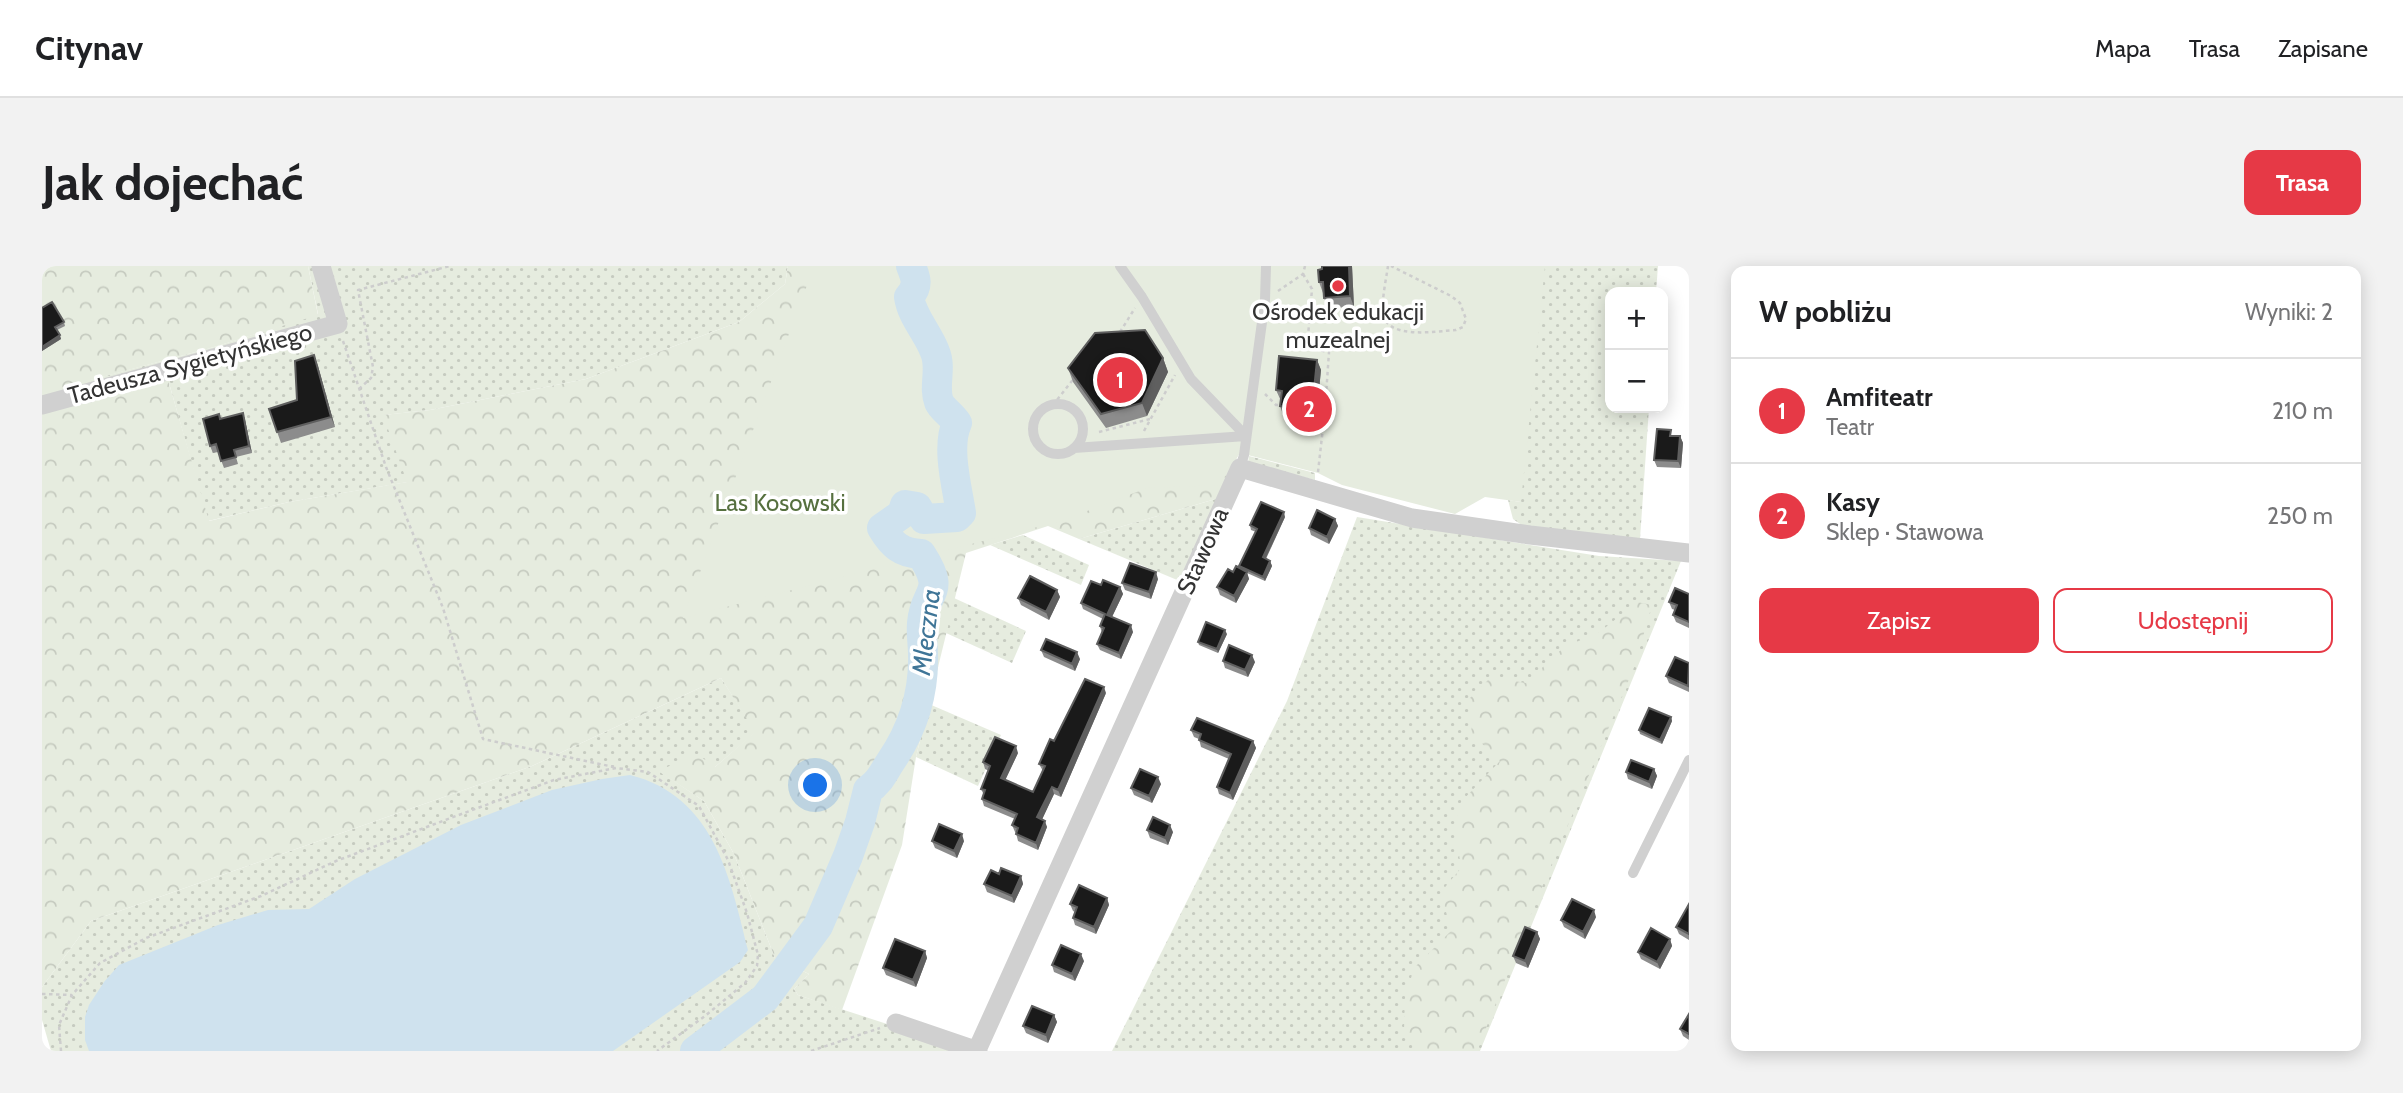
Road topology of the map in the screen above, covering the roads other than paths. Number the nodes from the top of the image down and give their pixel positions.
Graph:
1 (321, 266) edge
2 (1120, 266) edge
3 (1266, 266) edge
4 (42, 405) edge
5 (1246, 436) junction
6 (1074, 448) junction
7 (1240, 468) junction
8 (1689, 553) edge
9 (1689, 760) edge
10 (1633, 873) dead end
11 (896, 1023) road end
12 (978, 1051) edge

1 - 4 street, Tadeusza Sygietyńskiego
2 - 5 lane
3 - 5 lane
5 - 6 lane
5 - 7 lane
6 - 6 lane
7 - 8 street
7 - 12 street, Stawowa
9 - 10 lane
11 - 12 street

